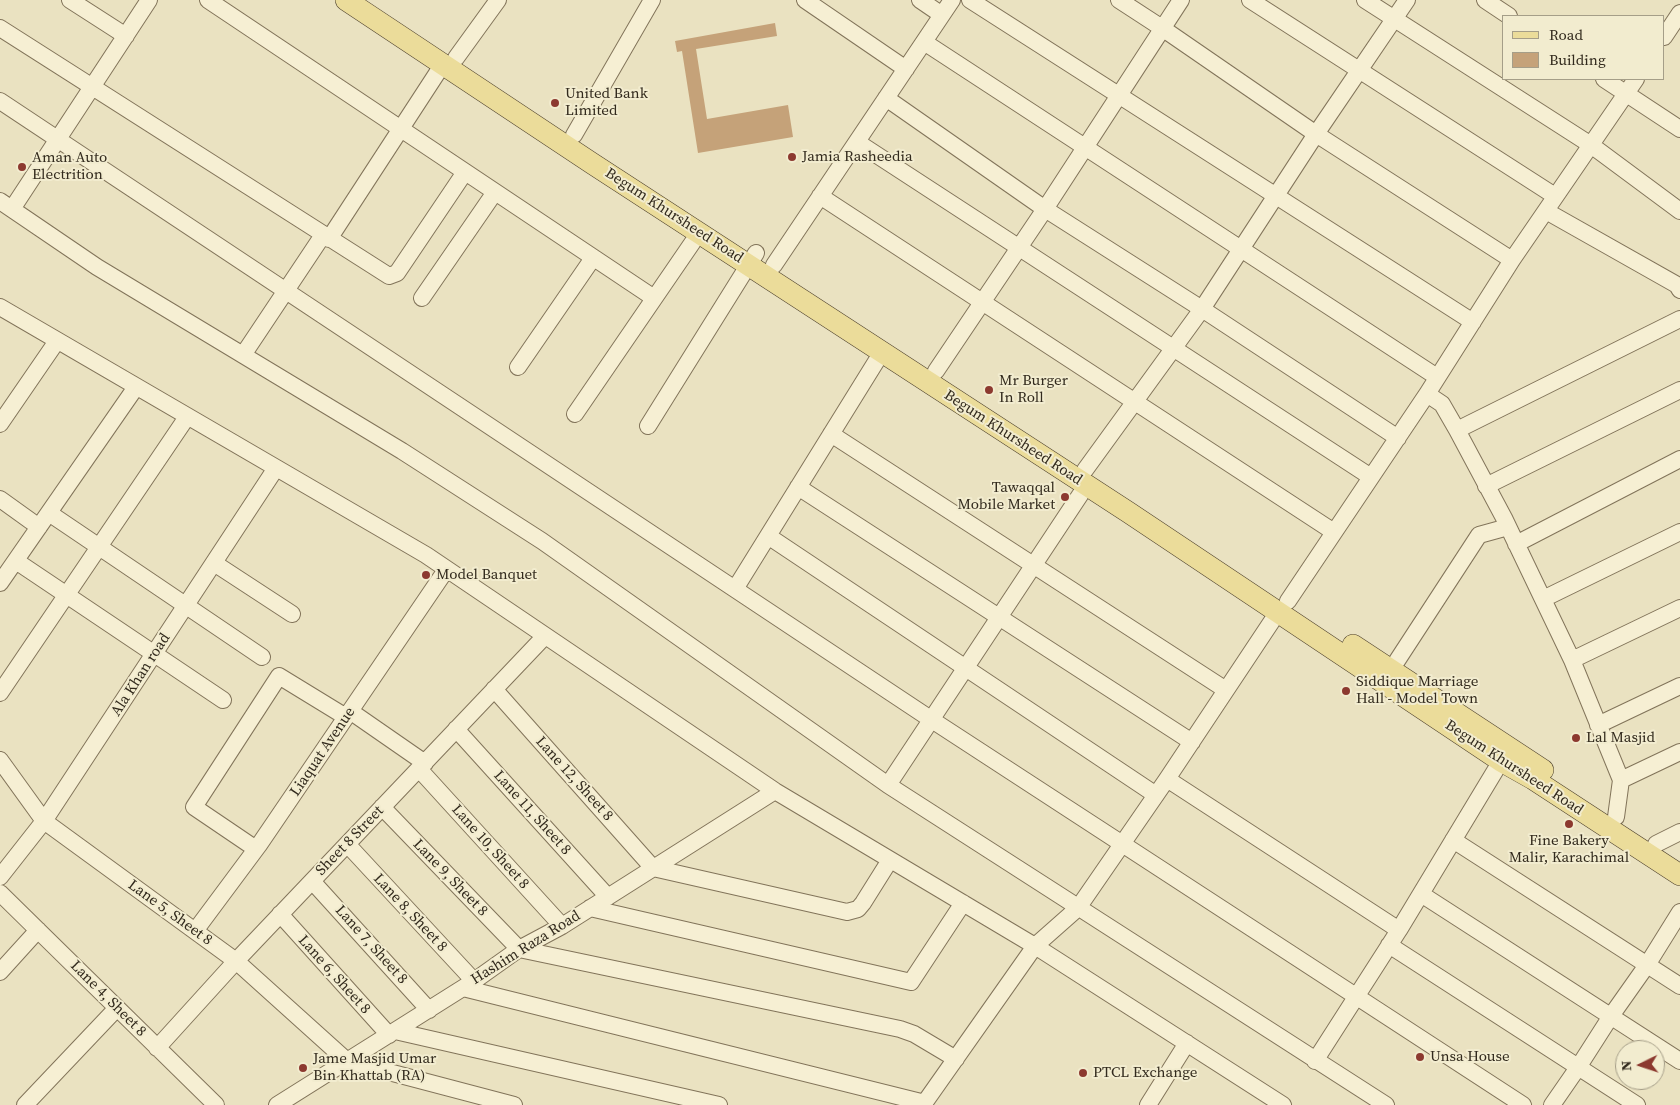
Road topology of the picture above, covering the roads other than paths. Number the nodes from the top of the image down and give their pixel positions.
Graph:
1 (70, 0) edge
2 (150, 0) edge
3 (208, 0) edge
4 (346, 0) edge
5 (368, 0) edge
6 (498, 0) edge
7 (652, 0) edge
8 (805, 0) edge
9 (920, 0) edge
10 (952, 0) edge
11 (970, 0) edge
12 (1119, 0) edge
13 (1181, 0) edge
14 (1250, 0) edge
15 (1365, 0) edge
16 (1407, 0) edge
17 (1485, 0) edge
18 (1680, 13) edge
19 (942, 15) junction
20 (1508, 15) edge
21 (1394, 19) junction
22 (0, 28) edge
23 (1162, 28) junction
24 (126, 36) junction
25 (1665, 36) edge
26 (924, 42) junction
27 (450, 61) junction
28 (906, 69) junction
29 (1359, 70) junction
30 (1606, 80) edge
31 (1635, 80) edge
32 (92, 87) junction
33 (1626, 93) junction
34 (1119, 95) junction
35 (886, 98) junction
36 (0, 101) edge
37 (401, 129) junction
38 (1680, 129) edge
39 (1316, 134) junction
40 (574, 135) junction
41 (58, 138) junction
42 (856, 142) junction
43 (1590, 145) junction
44 (1085, 147) junction
45 (465, 172) junction
46 (495, 192) junction
47 (820, 196) junction
48 (1276, 196) junction
49 (1556, 196) junction
50 (6, 205) edge
51 (1045, 209) junction
52 (1546, 211) junction
53 (1680, 211) edge
54 (699, 232) junction
55 (326, 237) junction
56 (1019, 248) junction
57 (1241, 249) junction
58 (594, 258) junction
59 (752, 259) junction
60 (1512, 260) junction
61 (774, 265) junction
62 (286, 290) junction
63 (1680, 290) edge
64 (422, 298) dead end
65 (654, 298) junction
66 (983, 302) junction
67 (0, 307) edge
68 (1202, 309) junction
69 (1680, 318) edge
70 (1473, 322) junction
71 (57, 341) junction
72 (1173, 348) junction
73 (882, 352) junction
74 (243, 356) junction
75 (518, 367) dead end
76 (936, 372) junction
77 (1437, 377) junction
78 (136, 387) junction
79 (1680, 390) edge
80 (1427, 394) junction
81 (1135, 402) junction
82 (575, 414) dead end
83 (187, 416) junction
84 (0, 424) edge
85 (648, 426) dead end
86 (1009, 427) junction
87 (1456, 430) junction
88 (831, 434) junction
89 (1398, 438) junction
90 (1680, 459) edge
91 (276, 468) junction
92 (1371, 477) junction
93 (1086, 478) junction
94 (1486, 486) junction
95 (798, 487) junction
96 (0, 499) edge
97 (48, 513) junction
98 (39, 527) junction
99 (1508, 527) junction
100 (1334, 532) junction
101 (1680, 532) edge
102 (768, 536) junction
103 (1516, 544) junction
104 (99, 547) junction
105 (214, 563) junction
106 (9, 564) edge
107 (1034, 566) junction
108 (446, 570) junction
109 (0, 584) edge
110 (735, 589) junction
111 (66, 595) junction
112 (1542, 599) junction
113 (186, 606) junction
114 (1283, 607) junction
115 (1680, 608) edge
116 (292, 614) dead end
117 (1000, 617) junction
118 (545, 636) junction
119 (154, 654) junction
120 (262, 657) dead end
121 (1572, 660) junction
122 (966, 668) junction
123 (1391, 670) junction
124 (1680, 686) edge
125 (494, 689) junction
126 (1226, 690) junction
127 (0, 693) edge
128 (223, 700) dead end
129 (348, 714) junction
130 (932, 720) junction
131 (1598, 725) junction
132 (456, 729) junction
133 (1192, 742) junction
134 (1680, 752) edge
135 (0, 760) edge
136 (1501, 761) junction
137 (422, 766) junction
138 (1167, 779) junction
139 (1621, 780) junction
140 (888, 785) junction
141 (775, 791) junction
142 (1156, 795) junction
143 (382, 808) junction
144 (1616, 817) junction
145 (44, 821) junction
146 (1680, 832) edge
147 (1453, 840) junction
148 (347, 844) junction
149 (1122, 844) junction
150 (1656, 844) junction
151 (256, 849) junction
152 (1680, 859) edge
153 (890, 860) junction
154 (654, 868) junction
155 (1680, 875) edge
156 (0, 877) edge
157 (312, 881) junction
158 (0, 893) edge
159 (1421, 894) junction
160 (608, 897) junction
161 (963, 903) junction
162 (590, 908) junction
163 (1078, 908) junction
164 (1680, 912) edge
165 (280, 914) junction
166 (562, 926) junction
167 (38, 930) junction
168 (1399, 930) junction
169 (195, 931) junction
170 (1389, 945) junction
171 (1035, 946) junction
172 (519, 949) junction
173 (236, 960) junction
174 (1647, 964) junction
175 (0, 972) edge
176 (468, 985) junction
177 (1680, 986) edge
178 (1356, 997) junction
179 (117, 1008) junction
180 (429, 1010) junction
181 (1611, 1016) junction
182 (392, 1033) junction
183 (1187, 1043) junction
184 (158, 1048) junction
185 (956, 1059) junction
186 (347, 1061) junction
187 (1316, 1061) junction
188 (1680, 1061) edge
189 (1579, 1066) junction
190 (924, 1104) edge
191 (25, 1105) edge
192 (216, 1105) edge
193 (277, 1105) edge
194 (514, 1105) edge
195 (719, 1105) edge
196 (1148, 1105) edge
197 (1283, 1105) edge
198 (1386, 1105) edge
199 (1524, 1105) edge
200 (1552, 1105) edge
201 (1637, 1105) edge

1 - 24 street
2 - 24 street
3 - 37 street
4 - 27 main road, Begum Khursheed Road
5 - 27 main road, Begum Khursheed Road
6 - 27 street
7 - 40 street
8 - 28 street
9 - 19 street
10 - 19 street
11 - 34 street
12 - 23 street
13 - 23 street
14 - 29 street
15 - 21 street
16 - 21 street
17 - 20 street
18 - 25 street
19 - 26 street
21 - 29 street
21 - 43 street
22 - 32 street
23 - 34 street
23 - 39 street
24 - 32 street
26 - 28 street
26 - 44 street
27 - 37 street
27 - 40 main road, Begum Khursheed Road
27 - 54 main road, Begum Khursheed Road
28 - 35 street
29 - 39 street
29 - 49 street
30 - 33 street
31 - 33 street
32 - 41 street
32 - 55 street
33 - 38 street
33 - 43 street
34 - 44 street
34 - 48 street
35 - 42 street
35 - 51 street
36 - 41 street
37 - 45 street
37 - 55 street
39 - 48 street
39 - 60 street
40 - 59 main road, Begum Khursheed Road
41 - 50 street
41 - 62 street
42 - 47 street
42 - 56 street
43 - 49 street
43 - 53 street
44 - 51 street
44 - 57 street
45 - 46 street
45 - 55 street
46 - 58 street
46 - 64 street
47 - 61 street
47 - 66 street
48 - 57 street
48 - 70 street
49 - 52 street
50 - 74 street
51 - 56 street
51 - 68 street
52 - 60 street
52 - 63 street
54 - 59 main road, Begum Khursheed Road
54 - 65 street
55 - 62 street
56 - 66 street
56 - 72 street
57 - 68 street
57 - 77 street
58 - 65 street
58 - 75 street
59 - 61 main road, Begum Khursheed Road
59 - 73 main road, Begum Khursheed Road
59 - 85 street
60 - 70 street
61 - 76 main road, Begum Khursheed Road
62 - 74 street
62 - 110 street
65 - 82 street
66 - 76 street
66 - 81 street
67 - 71 street
68 - 72 street
68 - 89 street
69 - 87 street
70 - 77 street
71 - 78 street
71 - 84 street
72 - 81 street
72 - 92 street
73 - 86 main road, Begum Khursheed Road
73 - 88 street
74 - 140 street
76 - 86 main road, Begum Khursheed Road
77 - 80 street
78 - 83 street
78 - 97 street
79 - 94 street
80 - 87 street
80 - 89 street
81 - 93 street
81 - 100 street
83 - 91 street
83 - 104 street
86 - 93 main road, Begum Khursheed Road
87 - 94 street
88 - 95 street
88 - 107 street
89 - 92 street
90 - 103 street
91 - 105 street, Ala Khan road
91 - 108 street
92 - 100 street
93 - 107 street
93 - 114 main road, Begum Khursheed Road
94 - 99 street
95 - 102 street
95 - 117 street
96 - 98 street
97 - 98 street
97 - 104 street
98 - 106 street
99 - 103 street
99 - 123 street
100 - 114 street
101 - 112 street
102 - 110 street
102 - 122 street
103 - 112 street
104 - 111 street
104 - 113 street
105 - 113 street, Ala Khan road
105 - 116 street
106 - 109 street
106 - 111 street
107 - 117 street
107 - 126 street
108 - 118 street
108 - 129 street, Liaquat Avenue
110 - 130 street
111 - 119 street
111 - 127 street
112 - 121 street
113 - 119 street, Ala Khan road
113 - 120 street
114 - 123 main road, Begum Khursheed Road
114 - 126 street
114 - 136 main road, Begum Khursheed Road
115 - 121 street
117 - 122 street
117 - 133 street
118 - 125 street, Sheet 8 Street
118 - 141 street
119 - 128 street
119 - 145 street, Ala Khan road
121 - 131 street
122 - 130 street
122 - 142 street
123 - 144 main road, Begum Khursheed Road
124 - 131 street
125 - 132 street, Sheet 8 Street
125 - 154 street, Lane 12, Sheet 8
126 - 133 street
129 - 137 street, Lane 10, Sheet 8
129 - 151 street, Liaquat Avenue
129 - 151 street, Lane 10, Sheet 8
130 - 140 street
130 - 149 street
131 - 139 street
132 - 137 street, Sheet 8 Street
132 - 160 street, Lane 11, Sheet 8
133 - 138 street
134 - 139 street
135 - 145 street, Lane 5, Sheet 8
136 - 147 street
136 - 155 main road, Begum Khursheed Road
137 - 143 street, Sheet 8 Street
137 - 166 street, Lane 10, Sheet 8
138 - 142 street
138 - 168 street
139 - 144 street
140 - 163 street
141 - 153 street
141 - 154 street, Hashim Raza Road
142 - 149 street
143 - 148 street, Sheet 8 Street
143 - 172 street, Lane 9, Sheet 8
144 - 150 main road, Begum Khursheed Road
145 - 156 street, Ala Khan road
145 - 169 street, Lane 5, Sheet 8
146 - 150 street
147 - 159 street
147 - 174 street
148 - 157 street, Sheet 8 Street
148 - 176 street, Lane 8, Sheet 8
149 - 163 street
149 - 178 street
150 - 152 main road, Begum Khursheed Road
151 - 169 street, Liaquat Avenue
153 - 154 street
153 - 161 street
154 - 160 street, Hashim Raza Road
157 - 165 street, Sheet 8 Street
157 - 180 street, Lane 7, Sheet 8
158 - 167 street, Lane 4, Sheet 8
159 - 168 street
159 - 181 street
160 - 162 street, Hashim Raza Road
161 - 162 street
161 - 171 street
162 - 166 street, Hashim Raza Road
163 - 171 street
163 - 187 street
164 - 174 street
165 - 173 street, Sheet 8 Street
165 - 182 street, Lane 6, Sheet 8
166 - 172 street, Hashim Raza Road
167 - 175 street
167 - 179 street, Lane 4, Sheet 8
168 - 170 street
169 - 173 street, Lane 5, Sheet 8
170 - 178 street
170 - 189 street
171 - 183 street
171 - 185 street
172 - 176 street, Hashim Raza Road
172 - 185 street
173 - 184 street, Sheet 8 Street
173 - 186 street, Lane 5, Sheet 8
174 - 177 street
174 - 181 street
176 - 180 street, Hashim Raza Road
176 - 190 street
178 - 187 street
178 - 199 street
179 - 184 street, Lane 4, Sheet 8
179 - 191 street
180 - 182 street, Hashim Raza Road
181 - 188 street
181 - 189 street
182 - 186 street, Hashim Raza Road
182 - 195 street
183 - 196 street
183 - 197 street
184 - 192 street, Lane 4, Sheet 8
185 - 190 street
186 - 193 street, Hashim Raza Road
186 - 194 street
187 - 198 street
189 - 200 street
189 - 201 street

